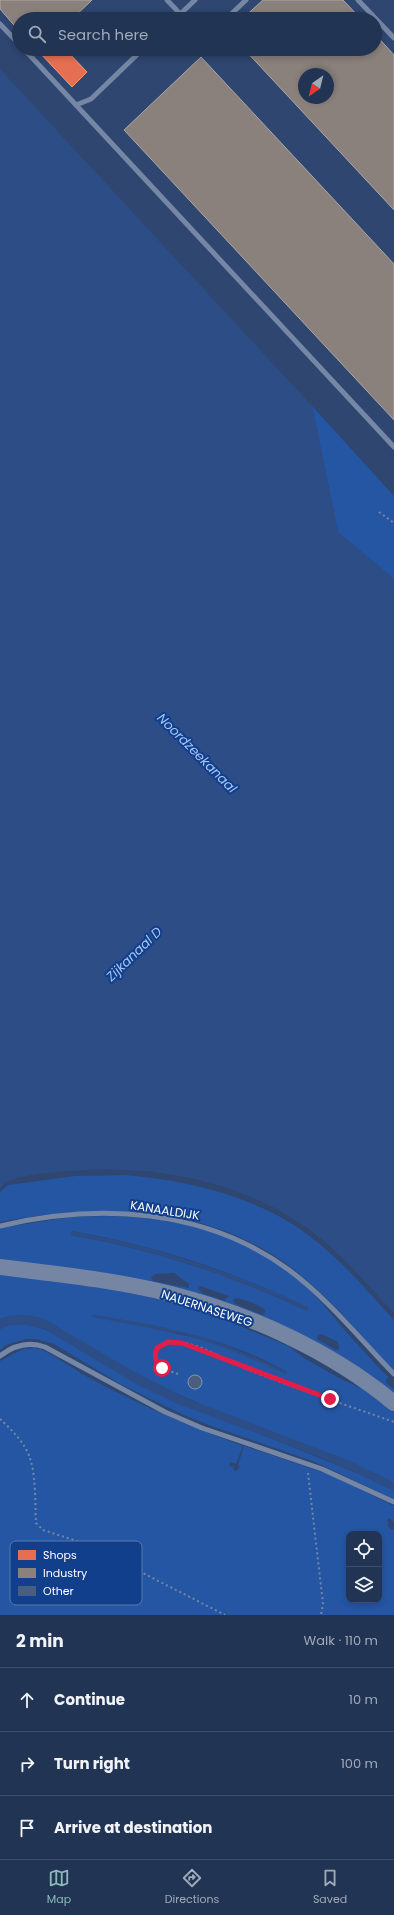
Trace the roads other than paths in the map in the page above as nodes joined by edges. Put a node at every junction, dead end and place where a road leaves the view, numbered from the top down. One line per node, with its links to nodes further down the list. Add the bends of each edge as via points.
1 (167, 0): 5 (lane)
2 (195, 0): 6 (lane)
3 (246, 0): 7 (lane)
4 (358, 0): 8 (lane)
5 (178, 12)
6 (182, 12)
7 (233, 12)
8 (369, 12)
9 (0, 24): 11 (lane)
10 (382, 25): 12 (lane)
11 (12, 37)
12 (394, 38)
13 (30, 56): 15 (lane)
14 (136, 56): 15 (lane, via 91,99)
15 (76, 105): 16 (lane)
16 (394, 447)
17 (0, 1226): 20 (lane, KANAALDIJK, via 68,1214 107,1212 173,1219 228,1235 262,1251 311,1288)
18 (0, 1267): 21 (main road, NAUERNASEWEG, via 122,1284 199,1302 254,1322 305,1346)
19 (0, 1356): 22 (lane, via 13,1347 38,1345 165,1412 202,1428 308,1463)
20 (394, 1374)
21 (394, 1403)
22 (394, 1502)

